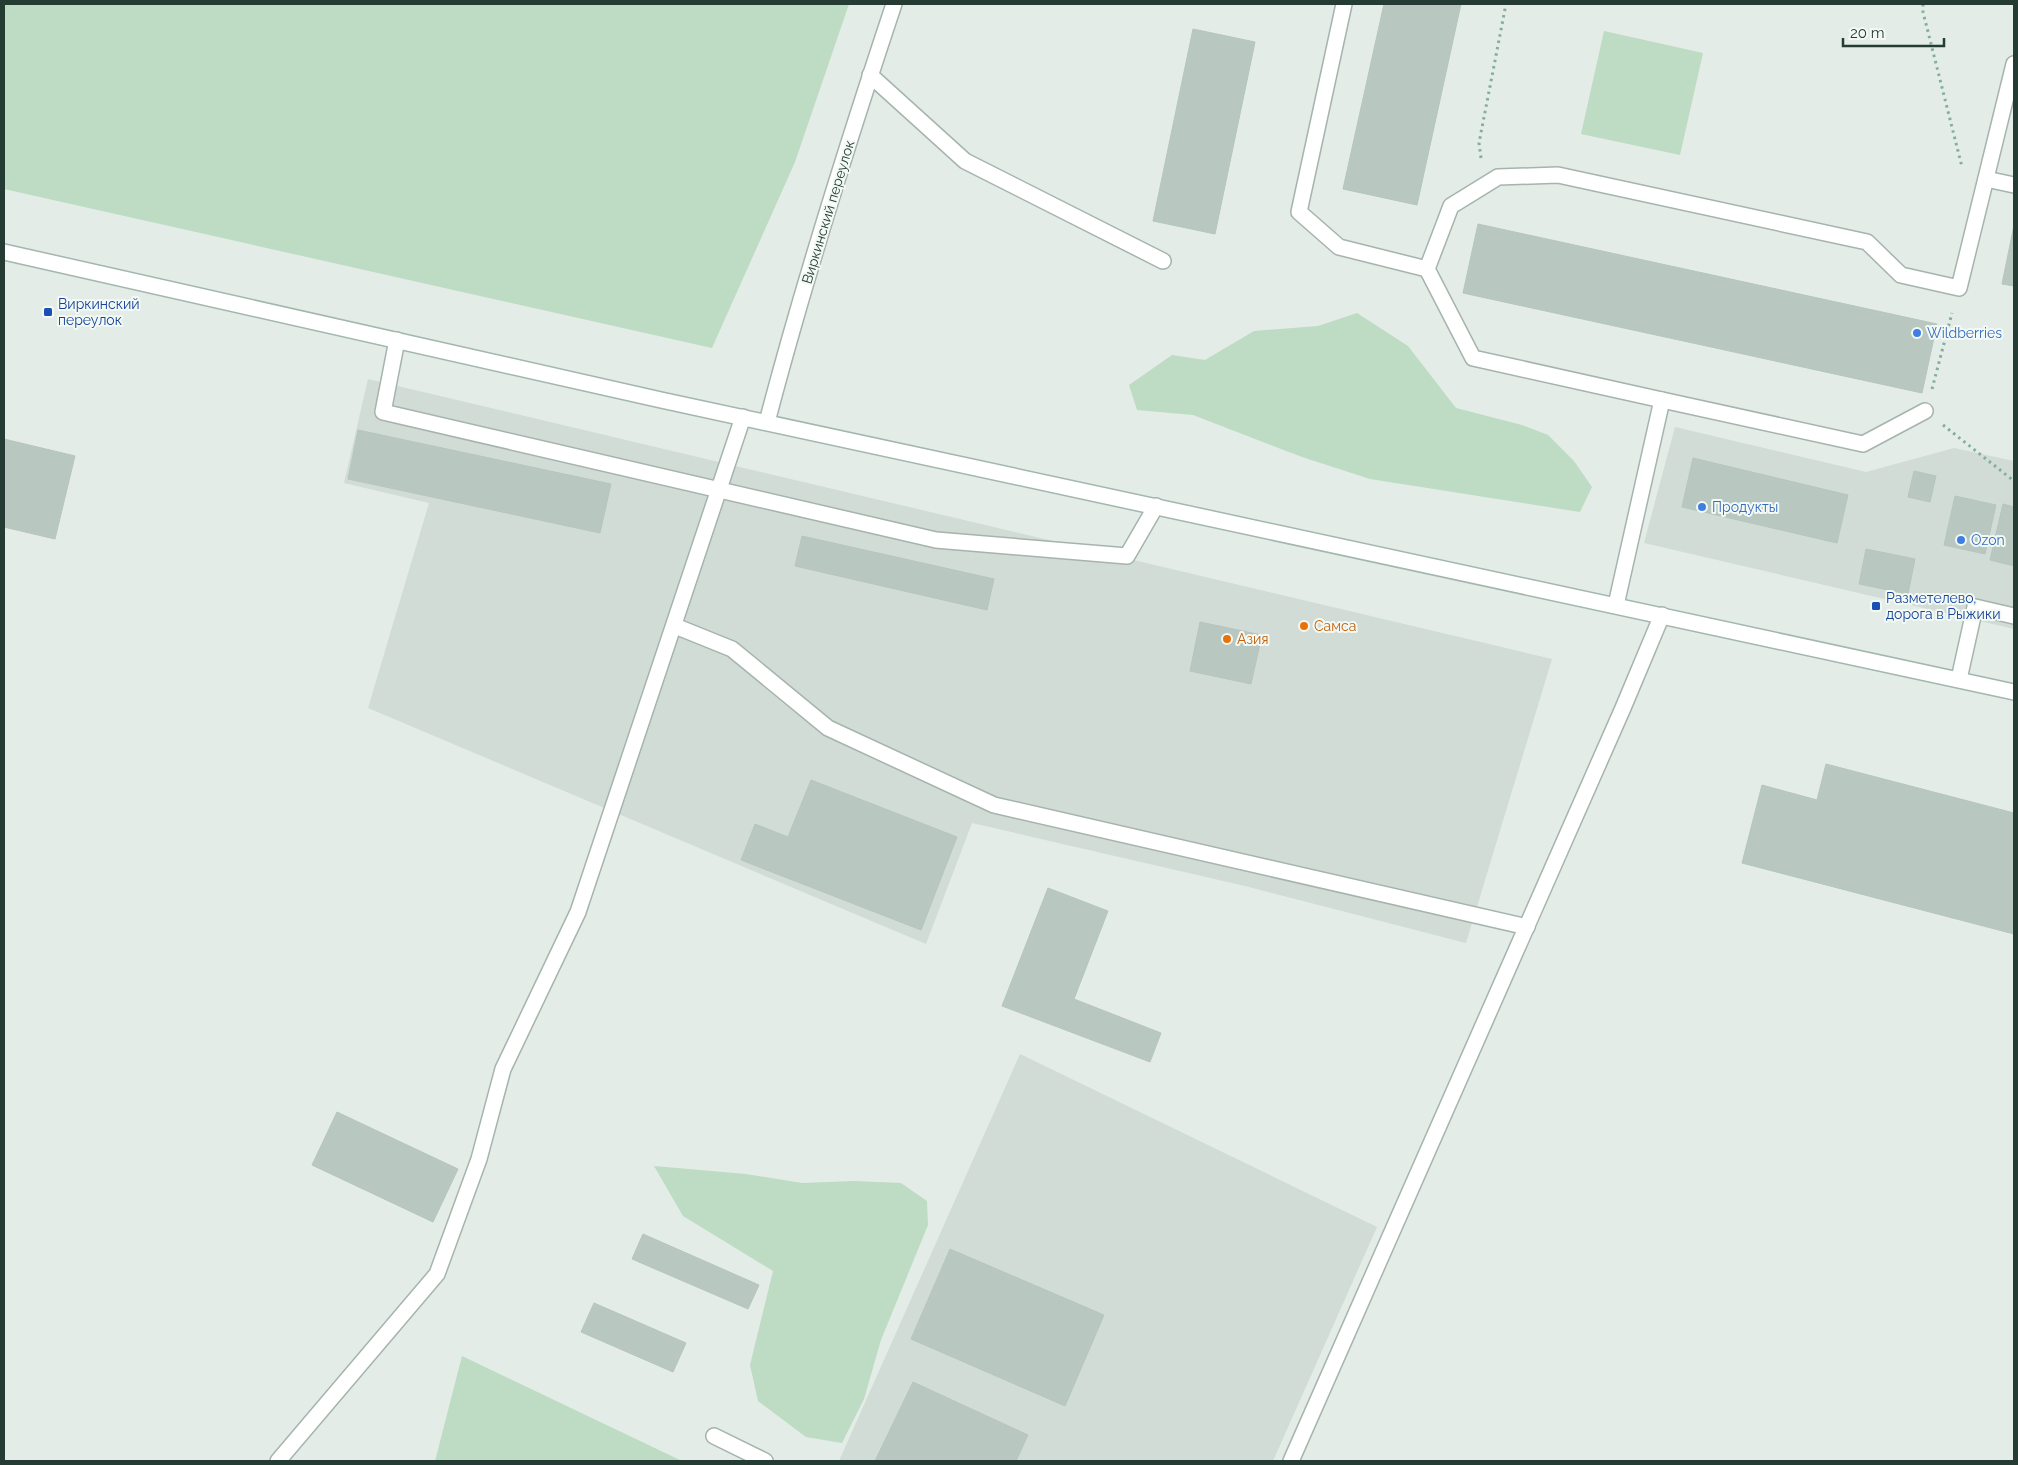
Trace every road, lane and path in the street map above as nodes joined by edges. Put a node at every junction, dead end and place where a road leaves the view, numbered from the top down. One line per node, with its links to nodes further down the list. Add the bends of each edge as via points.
1 (894, 4): 6 (main road, Виркинский переулок)
2 (1344, 4): 13 (main road, via 1299,212 1339,248)
3 (1506, 4): 9 (path, via 1480,143)
4 (1923, 4): 10 (path, via 1967,188)
5 (2014, 64): 7 (main road)
6 (870, 75): 12 (main road, via 965,160); 19 (main road, Виркинский переулок)
7 (1986, 179): 8 (main road); 10 (main road)
8 (2014, 185)
9 (1483, 186): 13 (main road, via 1451,206); 14 (main road, via 1498,177 1558,175 1867,242 1901,275)
10 (1982, 196): 14 (main road)
11 (4, 252): 15 (main road)
12 (1164, 260)
13 (1427, 269): 16 (main road, via 1472,358)
14 (1959, 288): 17 (path)
15 (397, 340): 18 (main road); 21 (main road, via 383,412)
16 (1662, 400): 17 (main road, via 1863,444); 23 (main road)
17 (1925, 411): 20 (path)
18 (743, 417): 19 (main road); 21 (main road)
19 (767, 422): 22 (main road)
20 (2014, 481)
21 (720, 492): 22 (main road, via 936,540 1126,556); 26 (main road)
22 (1156, 506): 23 (main road)
23 (1616, 605): 24 (main road)
24 (1662, 615): 27 (main road); 29 (main road)
25 (2014, 616): 27 (main road, via 1975,607)
26 (675, 626): 29 (main road, via 732,649 828,728 994,805); 31 (main road, via 578,912 503,1069 479,1159 437,1274)
27 (1959, 679): 28 (main road)
28 (2014, 692)
29 (1526, 927): 33 (main road)
30 (714, 1436): 32 (main road)
31 (278, 1461)
32 (765, 1461)
33 (1292, 1461)

